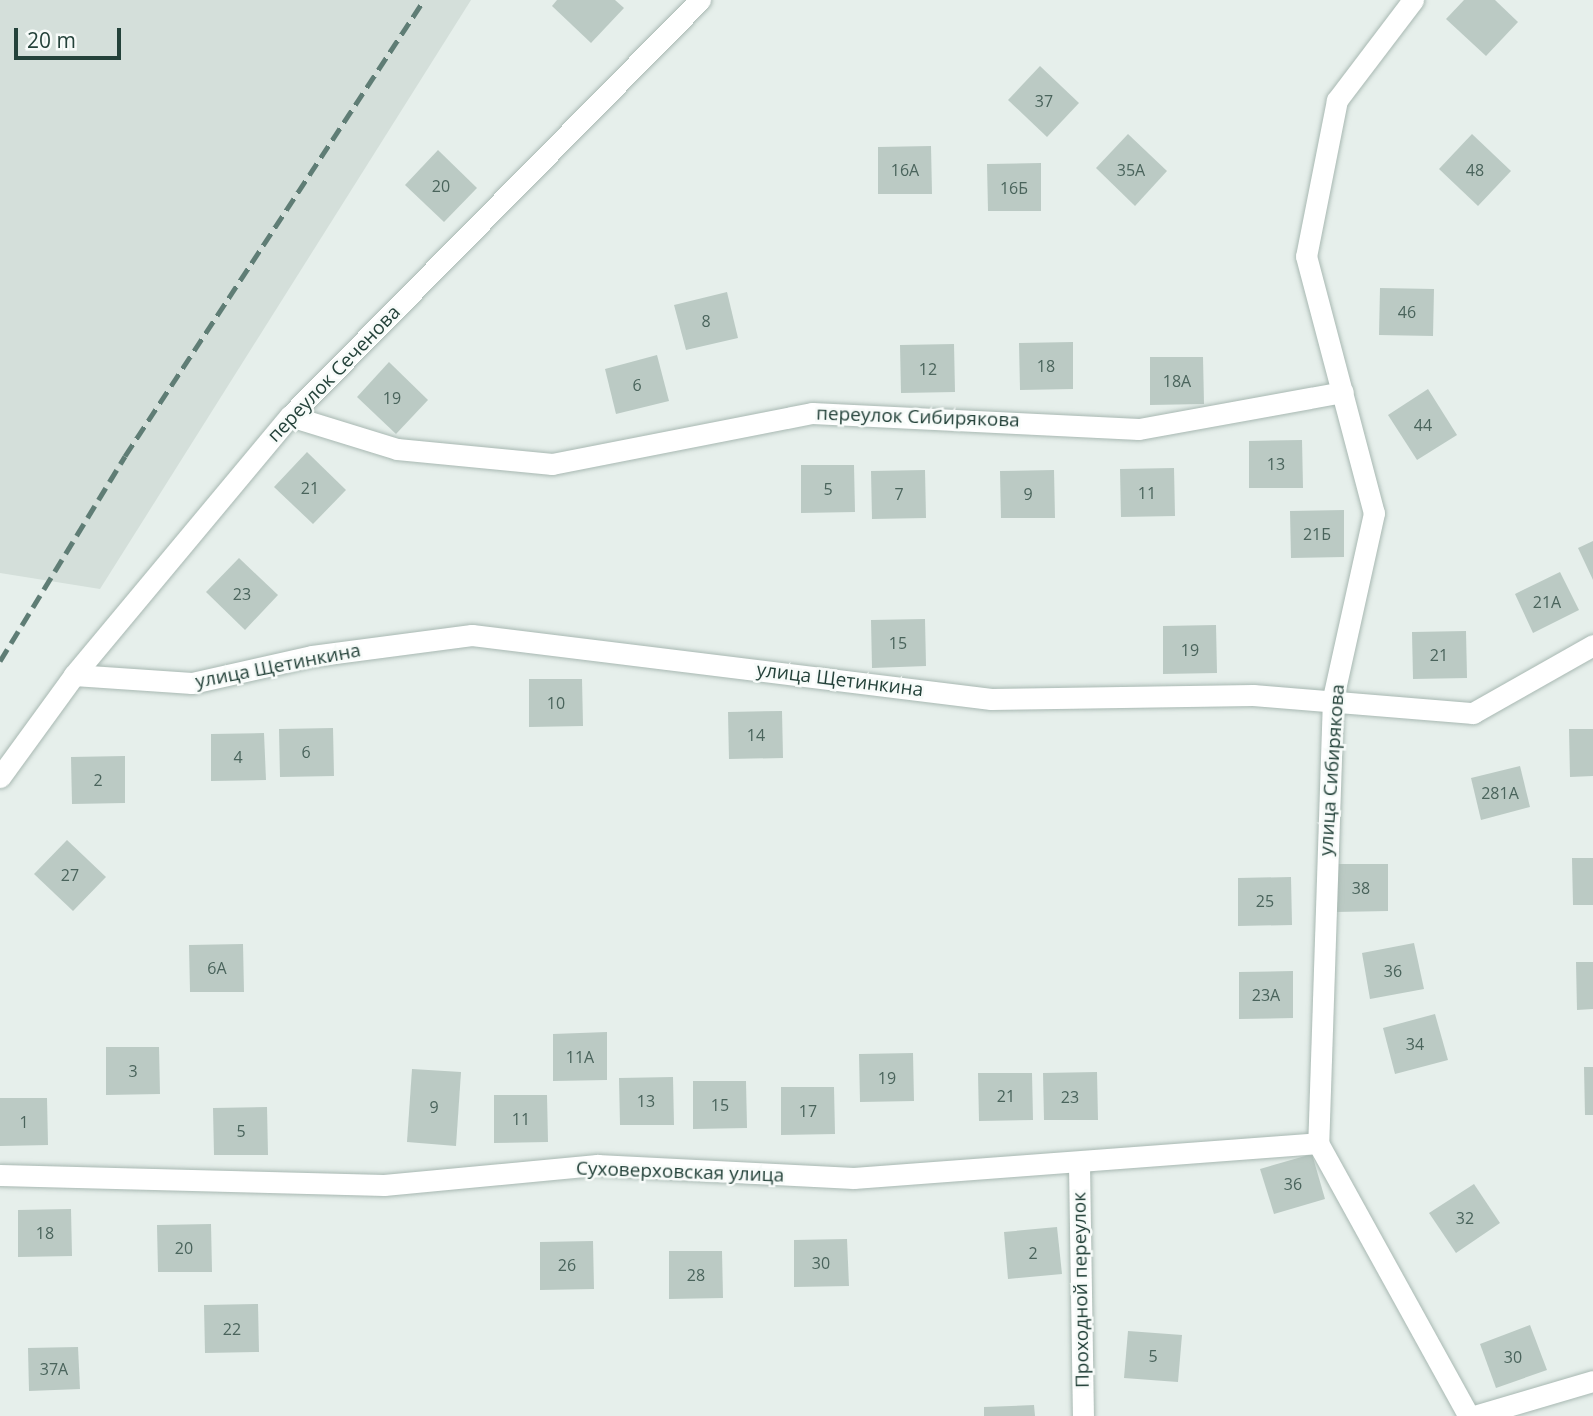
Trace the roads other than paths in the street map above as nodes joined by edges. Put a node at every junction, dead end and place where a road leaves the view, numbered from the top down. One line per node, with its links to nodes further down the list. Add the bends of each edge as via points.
1 (700, 0): 4 (street, переулок Сеченова)
2 (1413, 0): 3 (street, улица Сибирякова, via 1337,100 1306,256)
3 (1343, 392): 4 (street, переулок Сибирякова, via 1139,429 812,413 552,464 397,449); 7 (street, улица Сибирякова, via 1374,513)
4 (290, 416): 6 (street, переулок Сеченова)
5 (1593, 645): 7 (street, улица Щетинкина, via 1473,713)
6 (75, 675): 7 (street, улица Щетинкина, via 192,683 312,656 472,635 991,699); 8 (street, переулок Сеченова)
7 (1333, 698): 9 (street, улица Сибирякова)
8 (0, 777)
9 (1318, 1143): 10 (street, Суховерховская улица); 14 (street)
10 (1079, 1164): 11 (street, Суховерховская улица, via 854,1178 597,1166 384,1185); 13 (street, Проходной переулок)
11 (0, 1175)
12 (1593, 1381): 14 (street)
13 (1083, 1416)
14 (1471, 1416)

